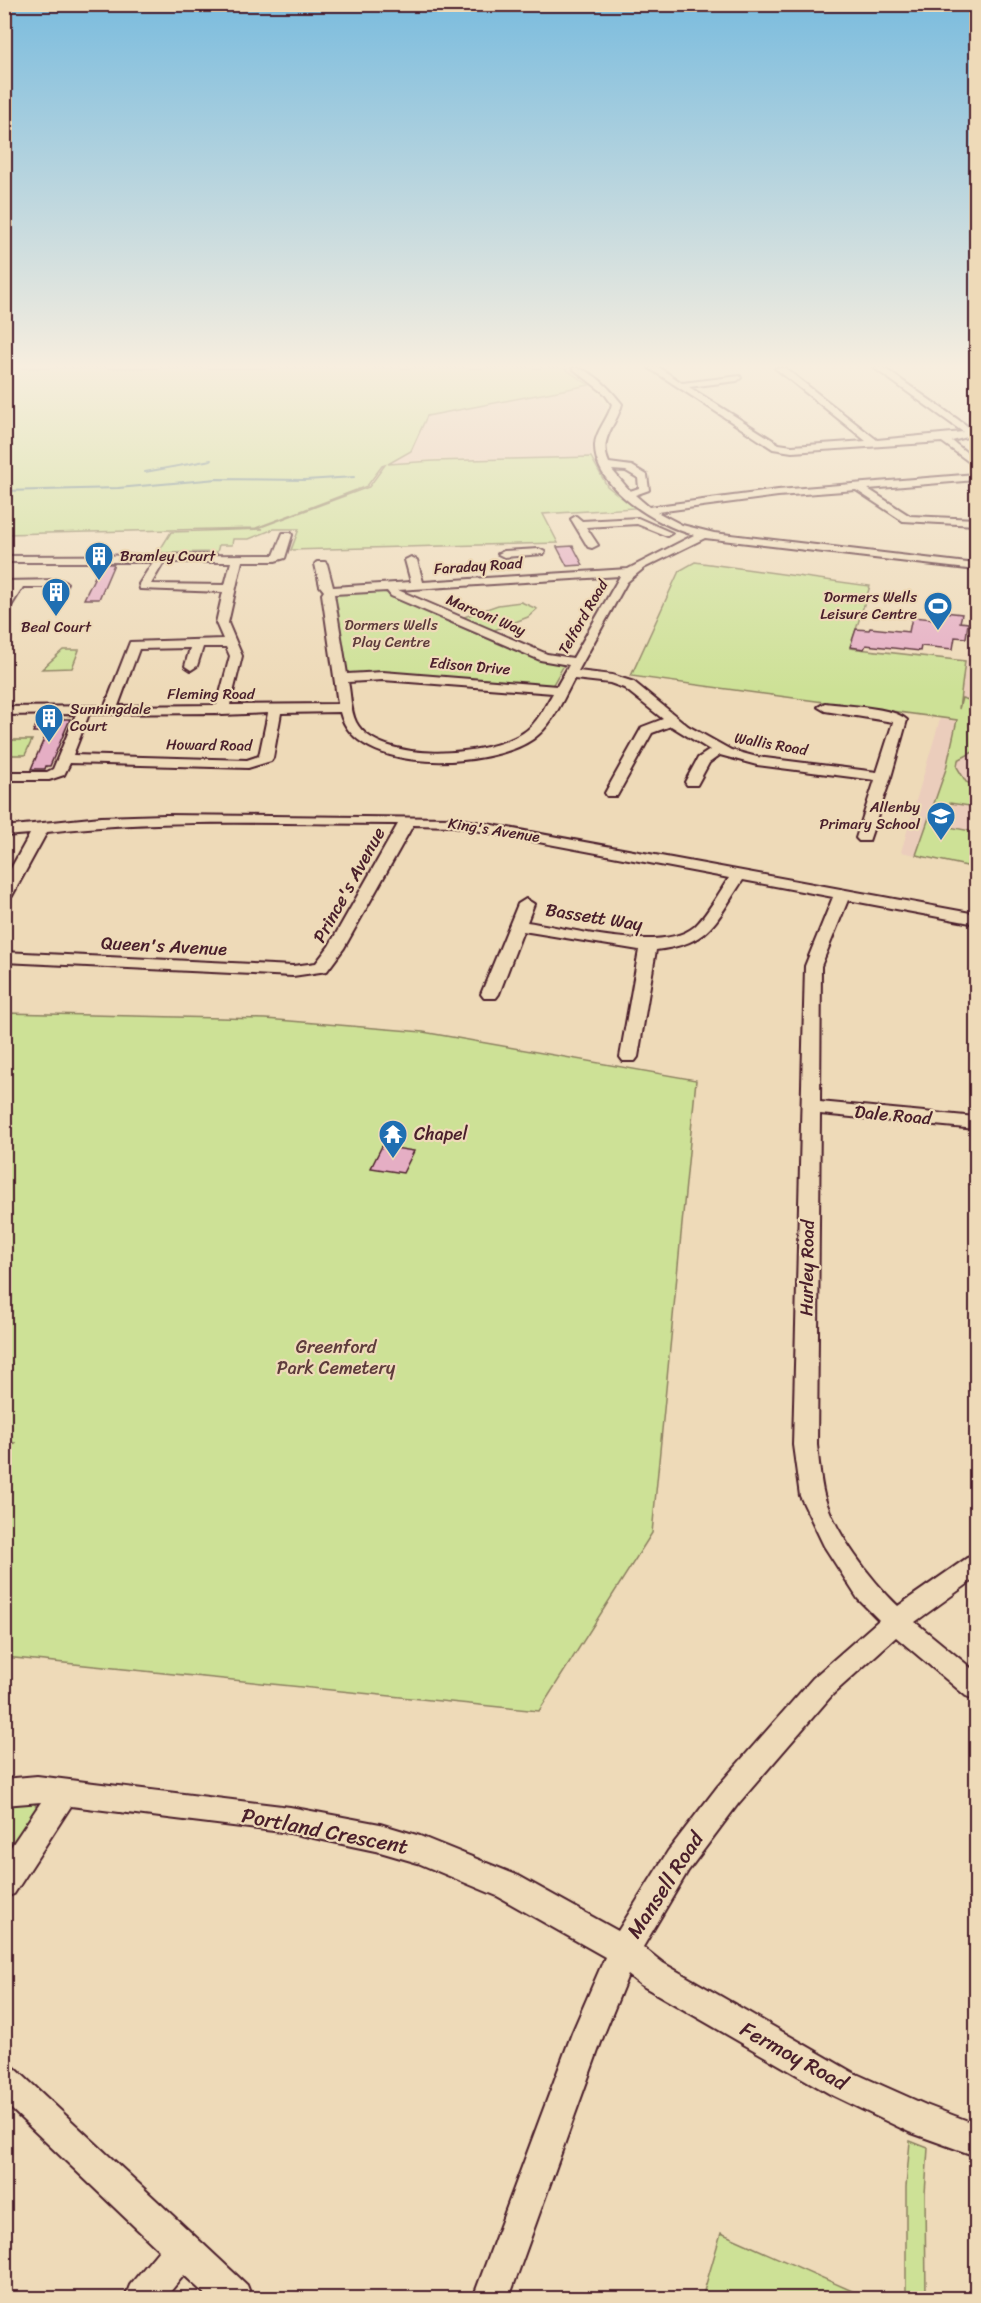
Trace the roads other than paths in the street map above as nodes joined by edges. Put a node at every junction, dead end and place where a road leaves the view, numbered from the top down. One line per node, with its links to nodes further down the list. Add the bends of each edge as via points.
1 (613, 475): 5 (street)
2 (640, 475): 5 (street, via 644,490)
3 (976, 477): 4 (street)
4 (857, 486): 6 (street); 9 (street, via 907,519)
5 (628, 494): 6 (street)
6 (647, 510): 7 (street)
7 (660, 518): 8 (street); 11 (street)
8 (638, 520): 11 (street, via 660,530); 12 (street, via 577,522)
9 (976, 522)
10 (287, 535): 15 (street, via 281,556)
11 (700, 537): 20 (street); 21 (street, Telford Road)
12 (591, 545)
13 (504, 554): 18 (street)
14 (160, 558): 15 (street); 16 (street); 26 (street, via 144,587)
15 (237, 558): 26 (street)
16 (4, 559)
17 (411, 560): 24 (street)
18 (543, 560): 21 (street, Faraday Road); 24 (street, Faraday Road)
19 (321, 564): 27 (street, Telford Road)
20 (976, 567)
21 (629, 572): 33 (street, Telford Road)
22 (4, 584): 23 (street)
23 (18, 584): 28 (street, via 61,583); 29 (street)
24 (418, 585): 25 (street, Faraday Road)
25 (390, 587): 27 (street, Faraday Road); 33 (street, Marconi Way, via 395,594)
26 (230, 589): 30 (street, via 222,623)
27 (330, 591): 34 (street, Telford Road)
28 (57, 592)
29 (4, 608)
30 (230, 643): 31 (street); 42 (street, via 236,656)
31 (197, 645): 32 (street); 39 (street, via 134,645)
32 (191, 666)
33 (571, 668): 35 (street, Telford Road); 43 (street, Wallis Road, via 624,683 642,693)
34 (341, 678): 35 (street, Edison Drive, via 383,676); 36 (street, Telford Road)
35 (560, 690): 36 (street, Telford Road, via 542,723 525,738 492,751 460,756 416,755 379,746 353,728)
36 (345, 701): 40 (street, Fleming Road)
37 (825, 707): 47 (street, via 900,720)
38 (84, 710): 39 (street, Fleming Road); 41 (street, Fleming Road); 45 (street)
39 (110, 710): 42 (street, Fleming Road)
40 (275, 710): 42 (street, Fleming Road); 45 (street, Howard Road, via 268,753 259,763)
41 (4, 711)
42 (222, 711)
43 (671, 721): 44 (street, Wallis Road); 49 (street, via 647,730)
44 (718, 750): 47 (street, Wallis Road, via 757,761); 48 (street, via 703,760)
45 (66, 759): 46 (street, via 59,772 49,776)
46 (4, 776)
47 (884, 777): 53 (street)
48 (692, 782)
49 (612, 793)
50 (408, 820): 51 (street, King's Avenue, via 165,819); 54 (street, King's Avenue, via 493,828); 62 (street, Prince's Avenue, via 336,948)
51 (41, 828): 52 (street, King's Avenue); 56 (street)
52 (4, 832)
53 (864, 838)
54 (739, 875): 55 (street, King's Avenue); 60 (street, Bassett Way, via 701,930 679,942)
55 (842, 894): 58 (street, King's Avenue); 65 (street, Hurley Road, via 813,966)
56 (4, 896)
57 (526, 904): 59 (street)
58 (976, 919)
59 (518, 925): 60 (street, Bassett Way); 63 (street)
60 (648, 946): 64 (street)
61 (4, 957): 62 (street, Queen's Avenue, via 293,971)
62 (321, 967)
63 (490, 994)
64 (628, 1057)
65 (809, 1107): 66 (street, Dale Road); 68 (street, Hurley Road, via 805,1445 812,1496 836,1546 867,1593)
66 (976, 1123)
67 (976, 1565): 68 (street, Mansell Road)
68 (896, 1621): 69 (street, Hurley Road); 73 (street, Mansell Road, via 824,1686 728,1795 678,1861)
69 (976, 1688)
70 (4, 1792): 71 (street, Portland Crescent, via 37,1789)
71 (63, 1793): 72 (street); 73 (street, Portland Crescent, via 290,1820 380,1838 508,1886)
72 (4, 1884)
73 (623, 1951): 75 (street, Fermoy Road, via 652,1974 841,2083); 79 (street, Mansell Road, via 588,2033)
74 (4, 2079): 76 (street)
75 (976, 2140)
76 (183, 2248): 77 (street); 78 (street)
77 (143, 2298)
78 (234, 2298)
79 (491, 2298)

